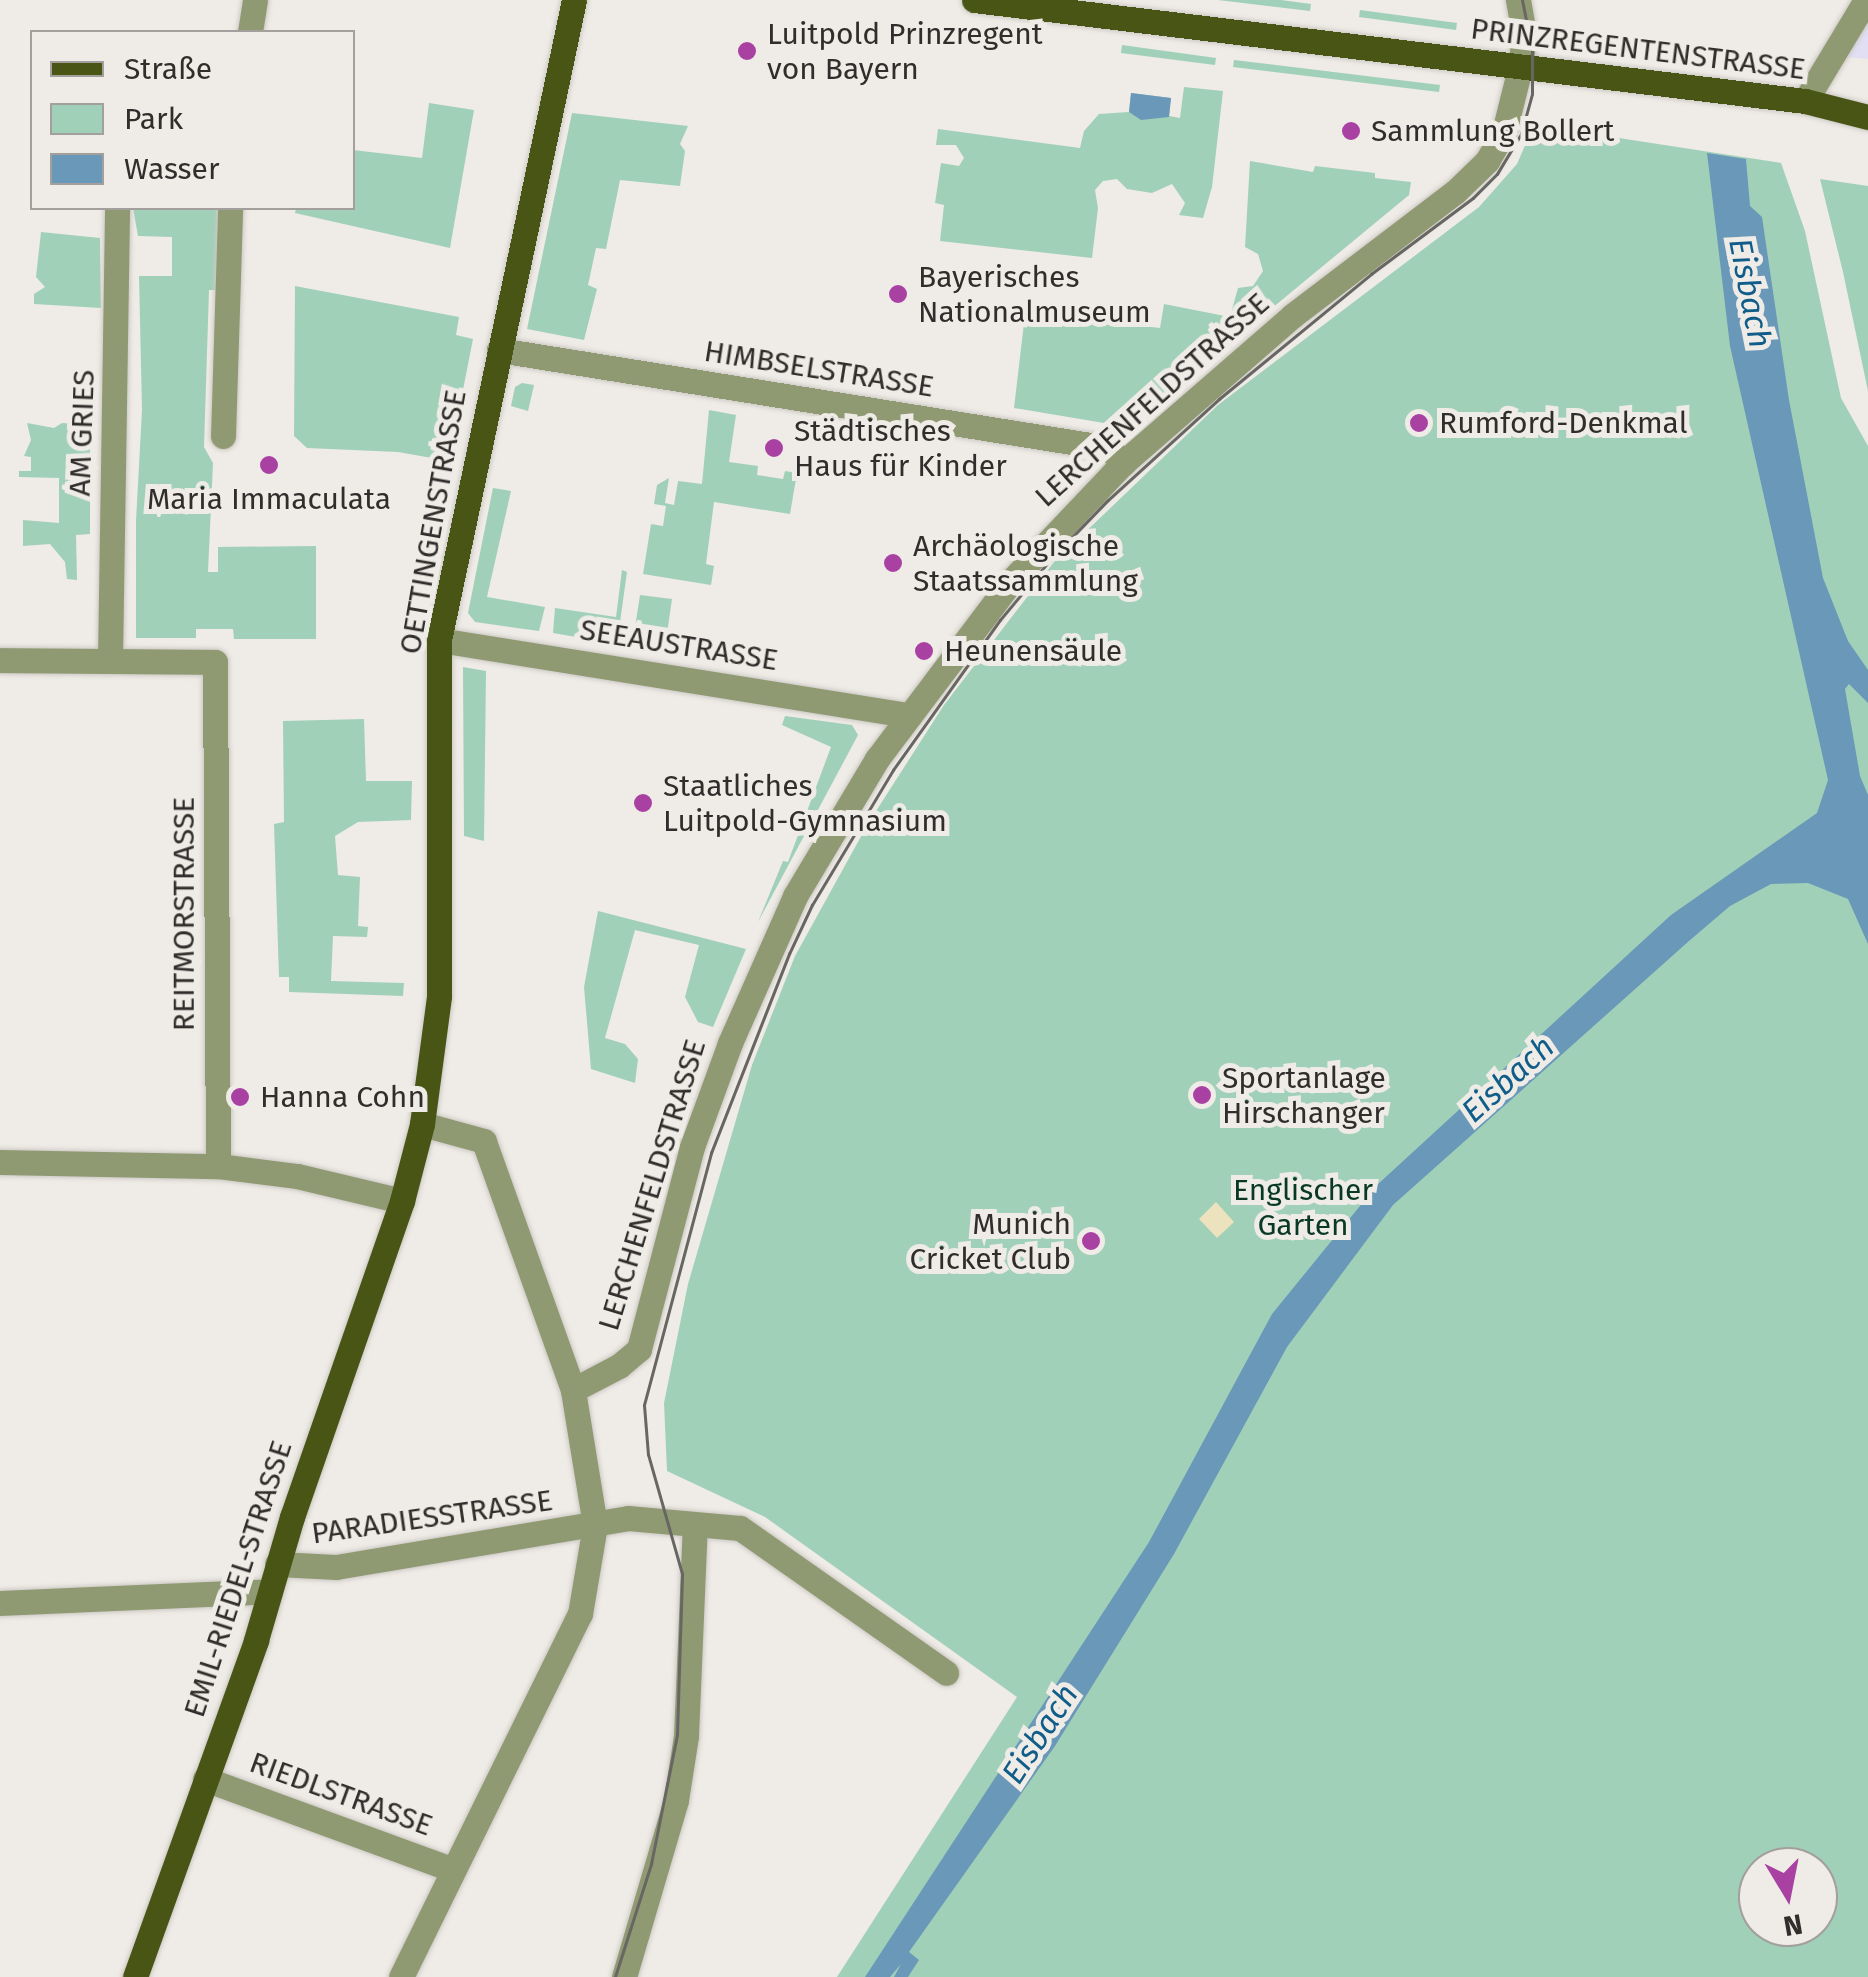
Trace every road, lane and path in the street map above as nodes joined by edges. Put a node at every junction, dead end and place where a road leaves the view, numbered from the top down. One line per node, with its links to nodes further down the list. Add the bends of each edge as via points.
1 (255, 0): 7 (street)
2 (574, 0): 13 (main road, OETTINGENSTRASSE)
3 (974, 0): 6 (main road, PRINZREGENTENSTRASSE)
4 (1518, 0): 8 (street, LERCHENFELDSTRASSE)
5 (1866, 0): 9 (street)
6 (1007, 2): 8 (main road, PRINZREGENTENSTRASSE)
7 (250, 30)
8 (1520, 68): 9 (main road, PRINZREGENTENSTRASSE); 15 (street, LERCHENFELDSTRASSE, via 1499,142 1468,180 1292,316)
9 (1811, 102): 10 (main road, PRINZREGENTENSTRASSE)
10 (1866, 113)
11 (117, 210): 18 (street, AM GRIES)
12 (230, 210): 14 (street)
13 (498, 350): 15 (street, HIMBSELSTRASSE, via 1109,448); 16 (main road, OETTINGENSTRASSE)
14 (222, 436)
15 (1122, 463): 19 (street, LERCHENFELDSTRASSE, via 1012,580)
16 (439, 640): 19 (street, SEEAUSTRASSE); 20 (main road, OETTINGENSTRASSE, via 439,996)
17 (0, 660): 18 (street)
18 (110, 660): 22 (street, REITMORSTRASSE, via 216,662)
19 (908, 715): 24 (street, LERCHENFELDSTRASSE, via 812,865 749,996 692,1146 640,1348)
20 (422, 1124): 23 (main road, OETTINGENSTRASSE); 24 (street, via 484,1141)
21 (0, 1162): 22 (street)
22 (218, 1166): 23 (street, via 297,1176)
23 (402, 1202): 27 (main road, EMIL-RIEDEL-STRASSE)
24 (573, 1390): 25 (street)
25 (596, 1525): 26 (street, via 628,1518); 27 (street, PARADIESSTRASSE, via 321,1569); 32 (street, via 580,1614)
26 (695, 1525): 30 (street, via 740,1528); 35 (street, via 684,1752 659,1866)
27 (277, 1564): 28 (main road, EMIL-RIEDEL-STRASSE)
28 (270, 1591): 29 (street); 31 (main road, EMIL-RIEDEL-STRASSE)
29 (0, 1603)
30 (946, 1673)
31 (205, 1779): 32 (street, RIEDLSTRASSE); 33 (main road, EMIL-RIEDEL-STRASSE)
32 (454, 1870): 34 (street)
33 (134, 1977)
34 (401, 1977)
35 (624, 1977)

